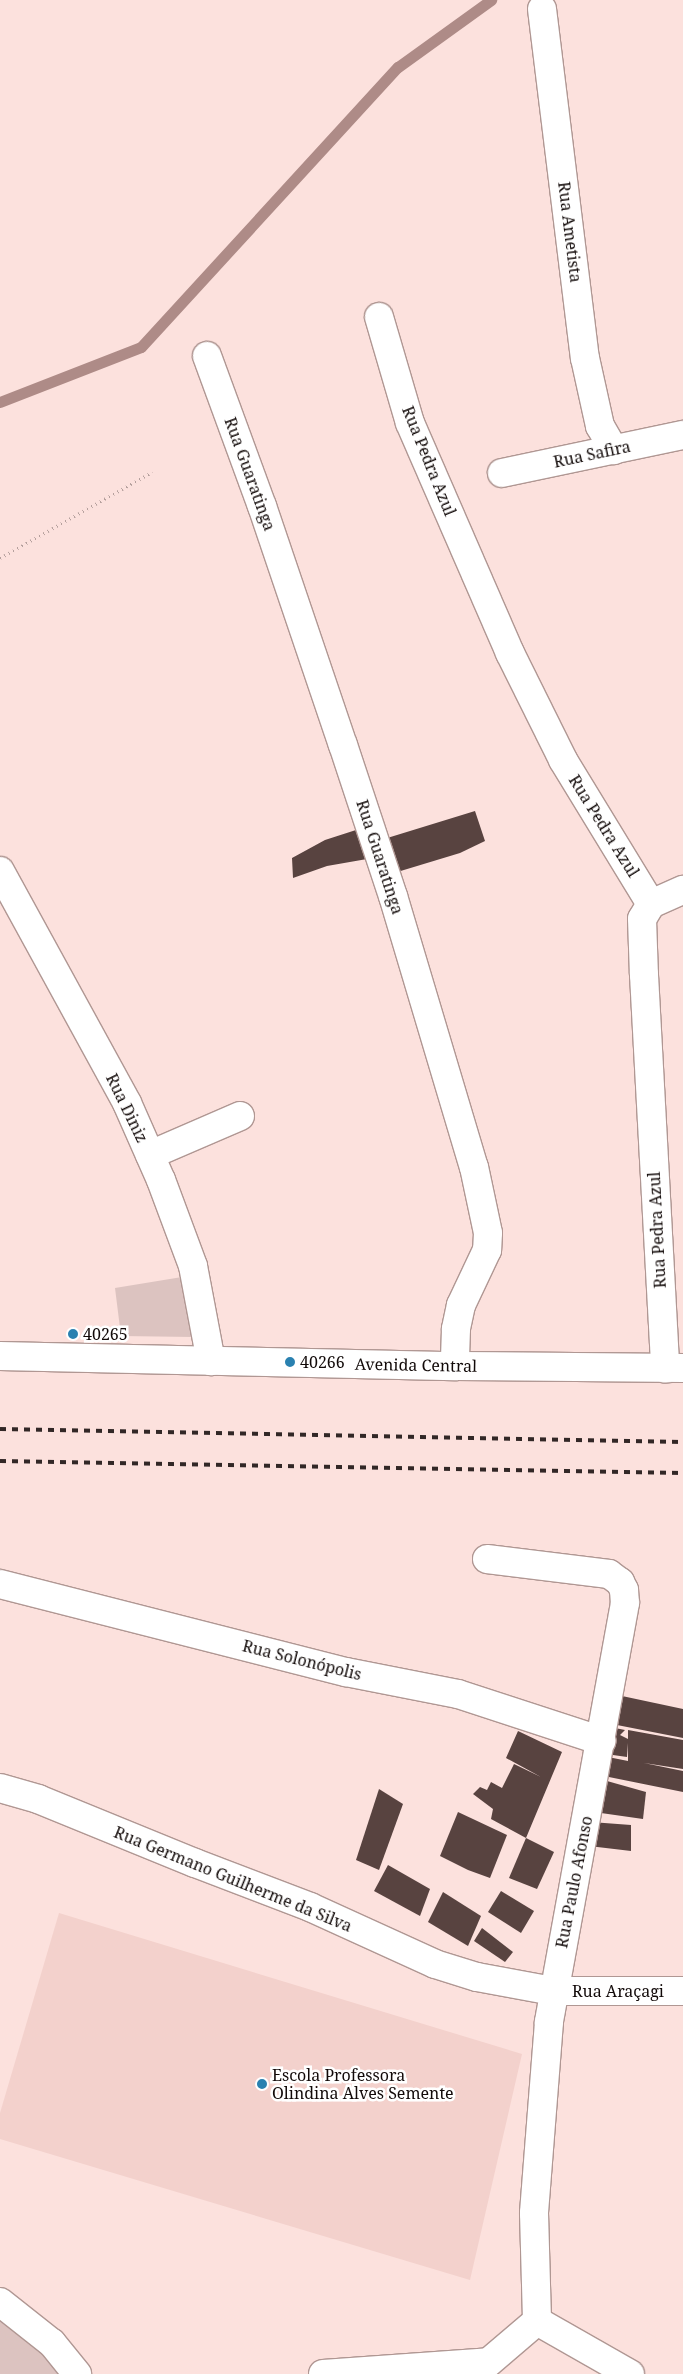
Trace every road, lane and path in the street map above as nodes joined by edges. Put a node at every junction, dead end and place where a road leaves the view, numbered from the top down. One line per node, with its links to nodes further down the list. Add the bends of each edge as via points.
1 (542, 9): 5 (street, Rua Ametista, via 585,358 600,426)
2 (379, 317): 11 (street, Rua Pedra Azul, via 410,423 510,653 562,760)
3 (207, 356): 16 (street, Rua Guaratinga, via 343,744 393,896 474,1167 488,1233 487,1250 461,1305 456,1329)
4 (683, 435): 5 (street, Rua Safira)
5 (614, 450): 7 (street, Rua Safira)
6 (152, 472): 8 (path)
7 (502, 473)
8 (0, 558)
9 (0, 871): 13 (street, Rua Diniz, via 122,1095)
10 (683, 890): 11 (street)
11 (651, 904): 17 (street, Rua Pedra Azul, via 642,919 644,985)
12 (240, 1116): 13 (street)
13 (150, 1156): 15 (street, Rua Diniz, via 194,1266)
14 (0, 1356): 15 (street, Avenida Central)
15 (211, 1361): 16 (street, Avenida Central)
16 (455, 1366): 17 (street, Avenida Central)
17 (674, 1368)
18 (487, 1559): 20 (street, Rua Paulo Afonso, via 609,1574 620,1582 625,1603)
19 (0, 1584): 20 (street, Rua Solonópolis, via 346,1672 458,1694)
20 (602, 1741): 23 (street, Rua Paulo Afonso)
21 (0, 1788): 23 (street, Rua Germano Guilherme da Silva, via 38,1799 310,1907 435,1964 477,1977)
22 (683, 1991): 23 (street, Rua Araçagi)
23 (553, 1992): 25 (street, Rua Paulo Afonso, via 534,2213)
24 (0, 2302): 27 (street, via 52,2343)
25 (537, 2321): 26 (street); 29 (street)
26 (488, 2368): 28 (street)
27 (77, 2374)
28 (324, 2374)
29 (630, 2374)

